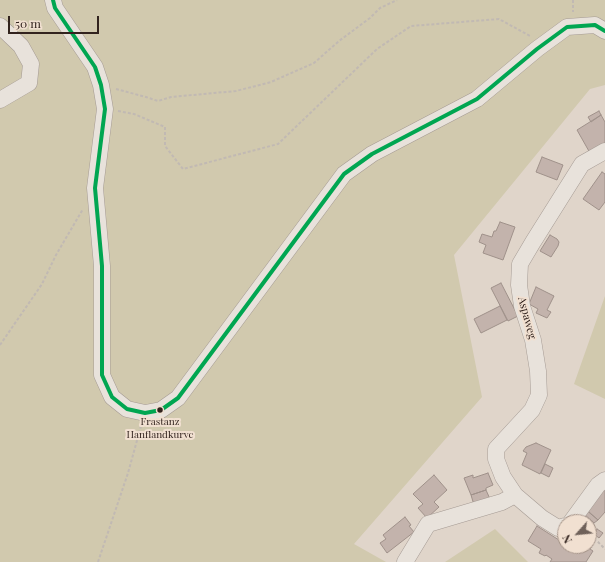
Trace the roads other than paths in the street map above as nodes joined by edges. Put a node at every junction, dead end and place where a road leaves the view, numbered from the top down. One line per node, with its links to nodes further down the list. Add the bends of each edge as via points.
1 (53, 0): 3 (street, via 55,8 95,67 105,109 95,188 102,266 102,375 112,397 127,409 145,413 161,410 178,398 344,174 372,154 477,99 567,26 595,25)
2 (0, 26): 4 (street, via 21,46 32,64 29,83)
3 (605, 31)
4 (0, 100)
5 (605, 151): 7 (street, Aspaweg, via 582,164 520,264 522,306 533,340 539,396 532,410 496,449 496,459)
6 (605, 480): 8 (street, via 598,485)
7 (515, 495): 9 (street, Aspaweg); 10 (street, via 502,502 428,524)
8 (577, 514)
9 (557, 527)
10 (405, 562)

